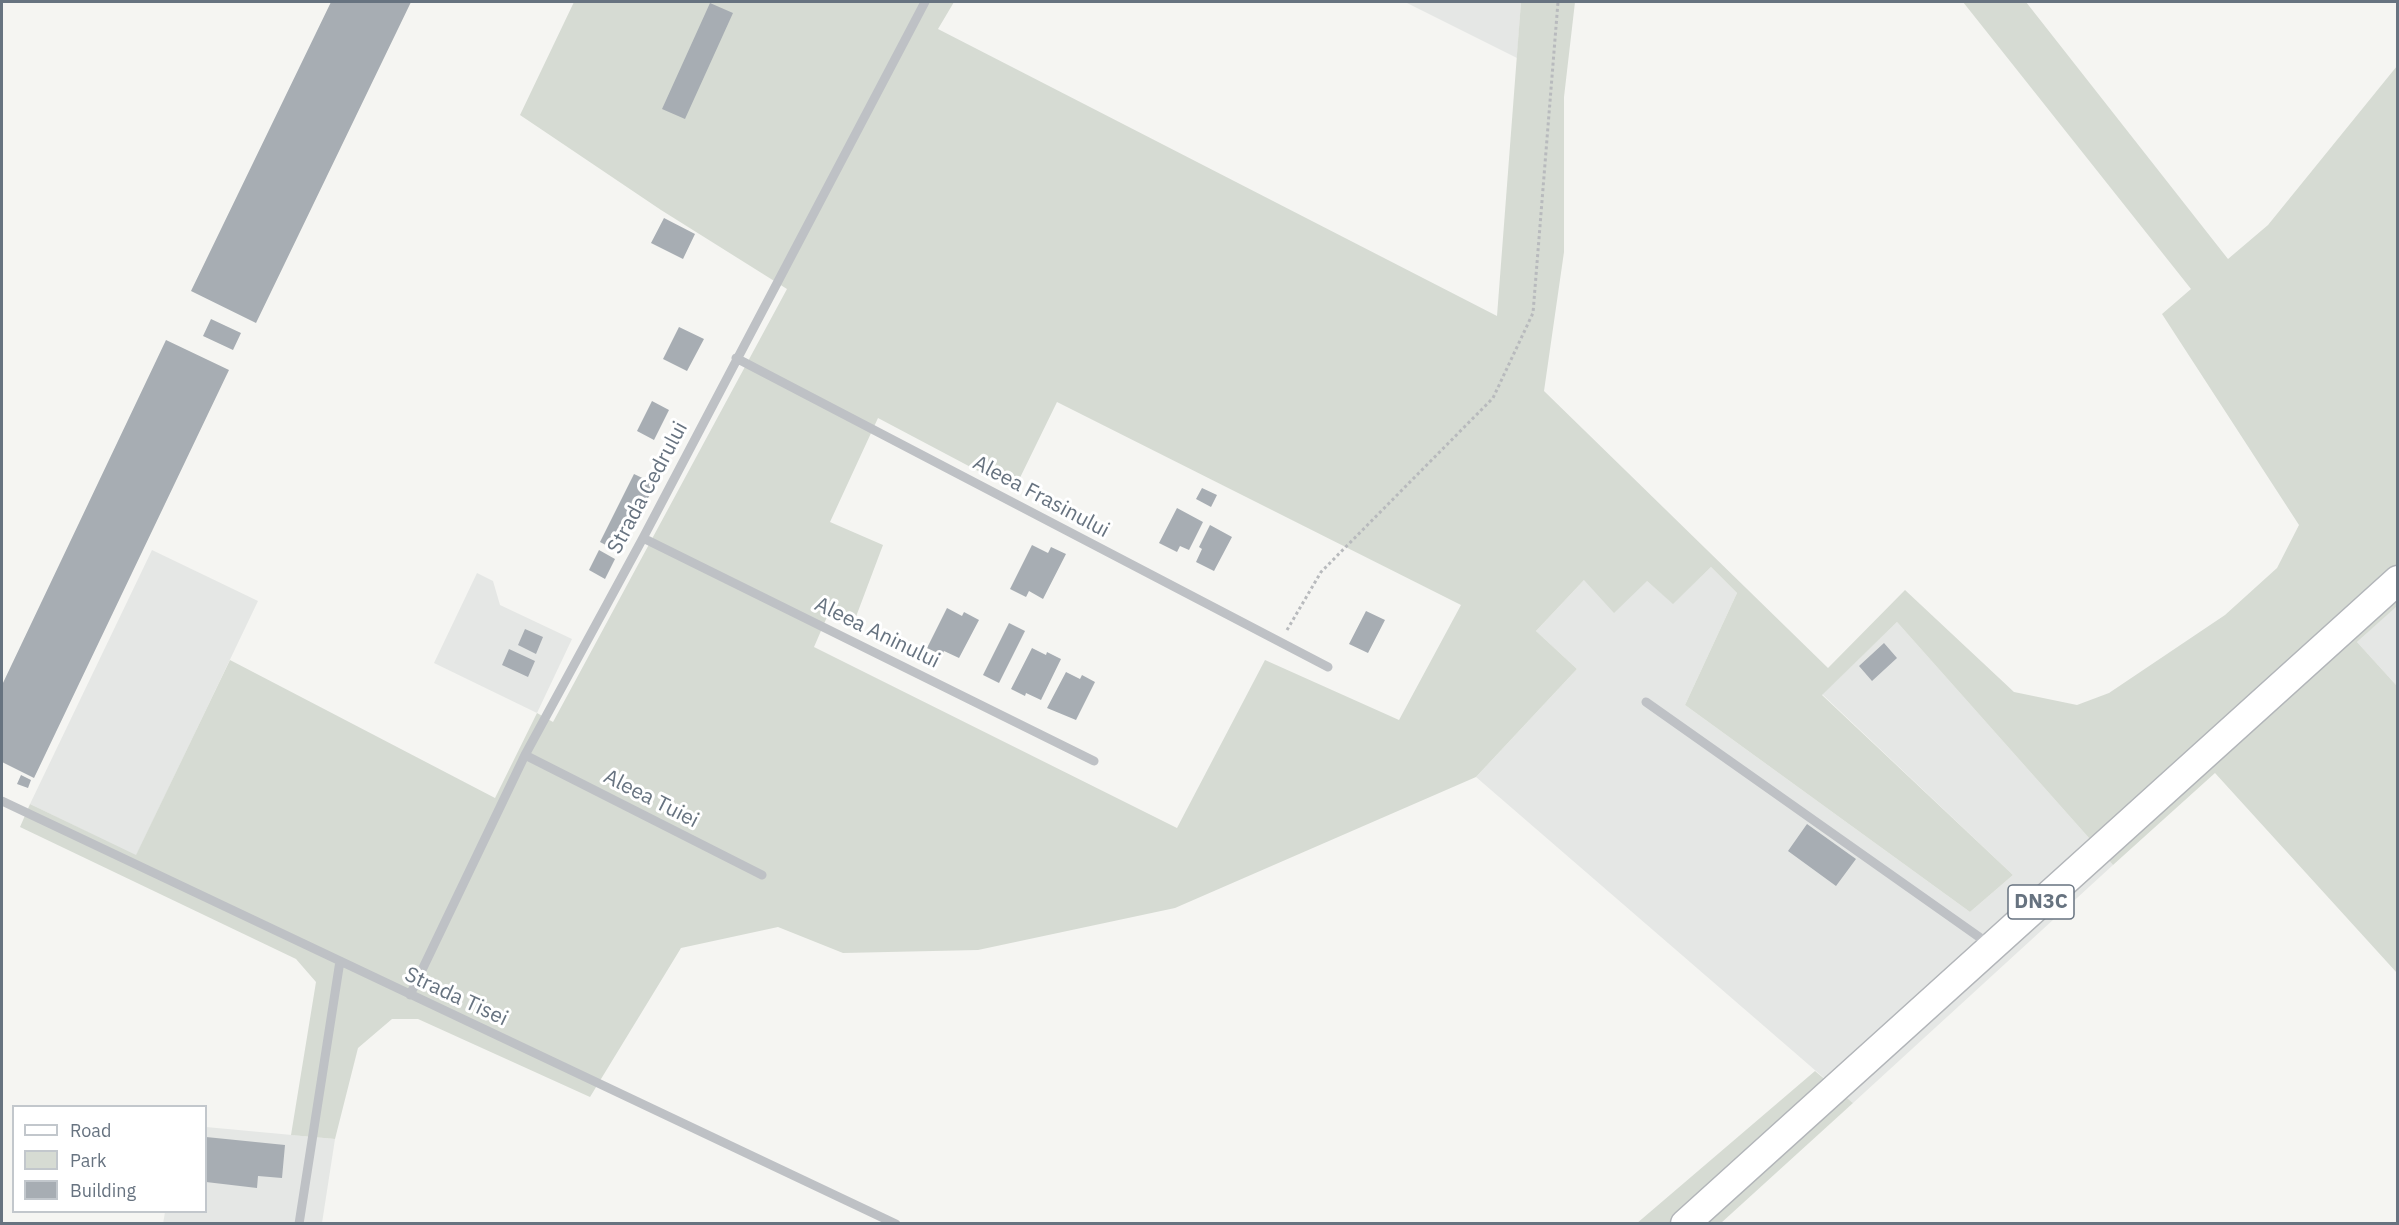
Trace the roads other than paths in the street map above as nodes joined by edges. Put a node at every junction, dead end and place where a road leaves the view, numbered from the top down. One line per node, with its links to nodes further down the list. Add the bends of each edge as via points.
1 (925, 2): 2 (lane, Strada Cedrului)
2 (736, 358): 3 (lane, Strada Cedrului); 5 (lane, Aleea Frasinului)
3 (643, 538): 7 (lane, Strada Cedrului); 8 (lane, Aleea Aninului)
4 (2397, 580): 11 (main road, DN3C)
5 (1328, 667)
6 (1646, 702): 11 (lane)
7 (525, 755): 10 (lane, Aleea Tuiei); 13 (lane, Strada Cedrului)
8 (1094, 761)
9 (2, 801): 12 (lane, Strada Tisei)
10 (762, 875)
11 (1992, 946): 16 (main road, DN3C)
12 (340, 961): 13 (lane, Strada Tisei); 14 (lane)
13 (410, 995): 15 (lane, Strada Tisei)
14 (299, 1224)
15 (896, 1224)
16 (1684, 1224)

